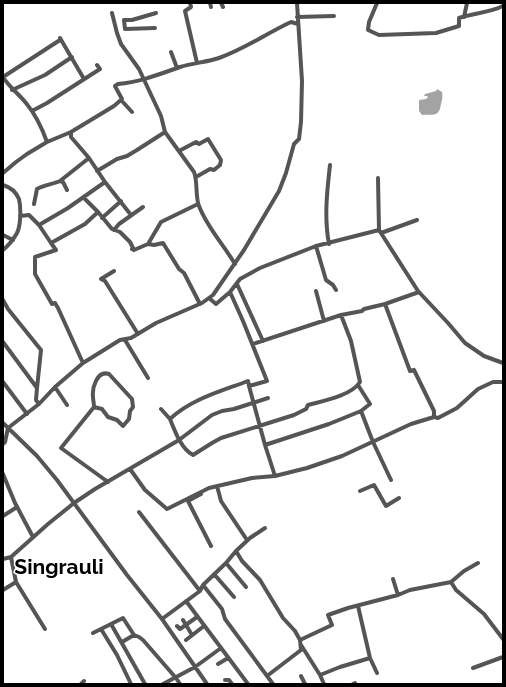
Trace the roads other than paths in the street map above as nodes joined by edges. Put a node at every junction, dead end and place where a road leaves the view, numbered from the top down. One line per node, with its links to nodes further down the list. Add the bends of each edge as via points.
1 (190, 3): 15 (street, via 191,6 186,11)
2 (297, 3): 10 (street)
3 (377, 3): 9 (street, via 368,30 379,35 436,33 459,26 459,18)
4 (467, 3): 9 (street)
5 (503, 6): 9 (street)
6 (112, 13): 19 (street, via 121,44 139,69)
7 (156, 13): 12 (street, via 124,20 125,29)
8 (334, 16): 10 (street)
9 (464, 16)
10 (297, 17): 11 (street)
11 (298, 24): 15 (street, via 291,22 220,58); 58 (street, via 302,81 299,139 294,144 286,173 273,203)
12 (155, 28)
13 (171, 52): 17 (street)
14 (72, 57): 18 (street); 20 (street, via 45,75); 20 (street, via 60,39 3,77)
15 (197, 63): 17 (street)
16 (97, 64): 18 (street, via 100,69)
17 (177, 68): 19 (street)
18 (84, 79): 22 (street)
19 (142, 79): 21 (street, via 115,86); 25 (street, via 161,116)
20 (12, 90): 22 (street)
21 (121, 100): 23 (street); 24 (street)
22 (32, 111): 26 (street)
23 (132, 112)
24 (71, 132): 26 (street); 28 (street, via 71,137)
25 (164, 132): 27 (street); 30 (street, via 127,156 117,158)
26 (47, 142): 31 (street)
27 (179, 151): 32 (street); 32 (street, via 208,139 212,145 221,160 220,165)
28 (89, 158): 30 (street); 34 (street)
29 (330, 165): 55 (street, via 326,216)
30 (98, 170): 35 (street)
31 (3, 173)
32 (196, 177): 41 (street)
33 (378, 178): 50 (street)
34 (60, 181): 37 (street); 40 (street, via 37,189)
35 (106, 182): 38 (street); 39 (street)
36 (3, 185): 45 (street, via 19,199)
37 (68, 190)
38 (84, 198): 43 (street); 48 (street)
39 (121, 201): 44 (street); 46 (street)
40 (34, 204)
41 (198, 204): 54 (street, via 161,222); 58 (street, via 214,235)
42 (143, 207): 44 (street)
43 (98, 212): 46 (street); 53 (street, via 85,224)
44 (131, 215): 49 (street)
45 (20, 216): 48 (street, via 30,215); 52 (street, via 18,232)
46 (102, 218): 49 (street)
47 (417, 220): 50 (street)
48 (40, 225): 53 (street)
49 (114, 230): 54 (street, via 130,242 133,250)
50 (380, 232): 55 (street); 64 (street)
51 (3, 235): 52 (street)
52 (13, 240): 57 (street)
53 (51, 243): 76 (street, via 56,250 35,257 35,274 52,304 55,303 58,308)
54 (148, 244): 67 (street, via 163,243 178,269 184,273)
55 (329, 244): 56 (street)
56 (316, 246): 60 (street, via 260,268 240,279); 61 (street, via 326,280)
57 (3, 250)
58 (235, 264): 65 (street)
59 (114, 271): 71 (street, via 101,279 105,281)
60 (237, 284): 62 (street); 73 (street)
61 (336, 290)
62 (230, 292): 65 (street, via 216,304); 75 (street)
63 (316, 292): 70 (street)
64 (419, 292): 68 (street); 77 (street, via 465,343 484,356)
65 (209, 298): 67 (street)
66 (3, 300): 83 (street, via 41,350)
67 (200, 304): 71 (street, via 156,323)
68 (385, 304): 69 (street); 93 (street, via 410,371 414,370 420,381)
69 (341, 315): 70 (street); 81 (street, via 351,341 360,382)
70 (324, 321): 73 (street)
71 (138, 334): 72 (street)
72 (125, 340): 76 (street, via 120,340); 78 (street)
73 (263, 341): 75 (street)
74 (3, 342): 83 (street)
75 (253, 344): 82 (street, via 267,382)
76 (83, 363): 84 (street)
77 (503, 363)
78 (148, 378)
79 (3, 382): 92 (street)
80 (503, 382): 93 (street, via 493,382 478,388 457,408 438,418)
81 (358, 385): 91 (street, via 370,403); 96 (street, via 333,398 308,405 306,409 294,415)
82 (249, 386): 86 (street); 94 (street, via 248,381 218,392 187,407)
83 (37, 388): 87 (street, via 36,400)
84 (54, 388): 87 (street); 88 (street)
85 (268, 398): 86 (street)
86 (254, 402): 96 (street); 98 (street, via 212,415)
87 (39, 404): 92 (street)
88 (67, 405)
89 (94, 407): 89 (street, via 92,396 97,378 105,373 109,374 132,399 133,407 123,426 117,420 108,417 102,409); 106 (street, via 61,448)
90 (161, 409): 94 (street)
91 (361, 411): 99 (street); 101 (street)
92 (27, 414): 97 (street)
93 (434, 417): 99 (street, via 411,424)
94 (170, 419): 98 (street)
95 (3, 423): 97 (street)
96 (260, 425): 98 (street, via 212,442 193,455); 101 (street)
97 (8, 428): 100 (street); 111 (street, via 37,456)
98 (179, 440): 102 (street)
99 (373, 442): 104 (street, via 307,468); 105 (street)
100 (3, 444)
101 (265, 445): 104 (street)
102 (130, 469): 106 (street); 108 (street, via 145,490 167,509)
103 (3, 474): 112 (street)
104 (275, 476): 107 (street)
105 (391, 480)
106 (108, 482): 111 (street)
107 (217, 486): 108 (street); 117 (street, via 221,501)
108 (203, 490): 118 (street, via 202,494 188,501)
109 (360, 491): 110 (street, via 374,485 386,506)
110 (399, 498)
111 (74, 503): 116 (street); 137 (street)
112 (17, 507): 114 (street); 116 (street)
113 (139, 512): 131 (street)
114 (3, 516)
115 (265, 528): 117 (street)
116 (33, 537): 120 (street)
117 (247, 540): 119 (street)
118 (211, 546)
119 (236, 551): 122 (street); 151 (street, via 260,580 283,618 295,631)
120 (11, 557): 121 (street); 126 (street)
121 (3, 559)
122 (226, 563): 124 (street); 129 (street)
123 (478, 563): 127 (street)
124 (214, 574): 128 (street); 133 (street)
125 (393, 579): 132 (street)
126 (16, 582): 130 (street); 143 (street)
127 (451, 582): 132 (street); 148 (street, via 456,590 484,614)
128 (203, 585): 131 (street); 161 (street)
129 (246, 587)
130 (3, 590)
131 (200, 591): 134 (street)
132 (398, 595): 135 (street)
133 (234, 597)
134 (186, 601): 136 (street); 137 (street)
135 (358, 606): 151 (street, via 328,615 332,625); 155 (street)
136 (198, 617): 140 (street); 142 (street)
137 (162, 619): 157 (street)
138 (183, 620): 140 (street)
139 (111, 624): 144 (street); 146 (street, via 123,618); 150 (street)
140 (186, 625): 141 (street, via 180,629); 147 (street)
141 (178, 626)
142 (204, 626): 147 (street); 152 (street)
143 (45, 629)
144 (101, 629): 145 (street); 166 (street, via 117,655)
145 (93, 633)
146 (134, 635): 150 (street); 163 (street, via 143,640)
147 (192, 635): 149 (street)
148 (503, 639)
149 (186, 640)
150 (122, 642): 167 (street)
151 (300, 643): 160 (street); 161 (street, via 301,650)
152 (221, 648): 154 (street); 157 (street)
153 (503, 657): 158 (street)
154 (228, 658): 156 (street); 165 (street)
155 (370, 658): 159 (street); 160 (street)
156 (218, 664)
157 (196, 667): 163 (street); 170 (street)
158 (473, 668)
159 (377, 673)
160 (320, 675): 174 (street)
161 (267, 676): 172 (street)
162 (301, 676): 173 (street)
163 (176, 678): 168 (street); 169 (street)
164 (225, 680): 171 (street)
165 (246, 683)
166 (130, 684)
167 (145, 684)
168 (163, 684)
169 (180, 684)
170 (207, 684)
171 (232, 684)
172 (273, 684)
173 (305, 684)
174 (324, 684)

